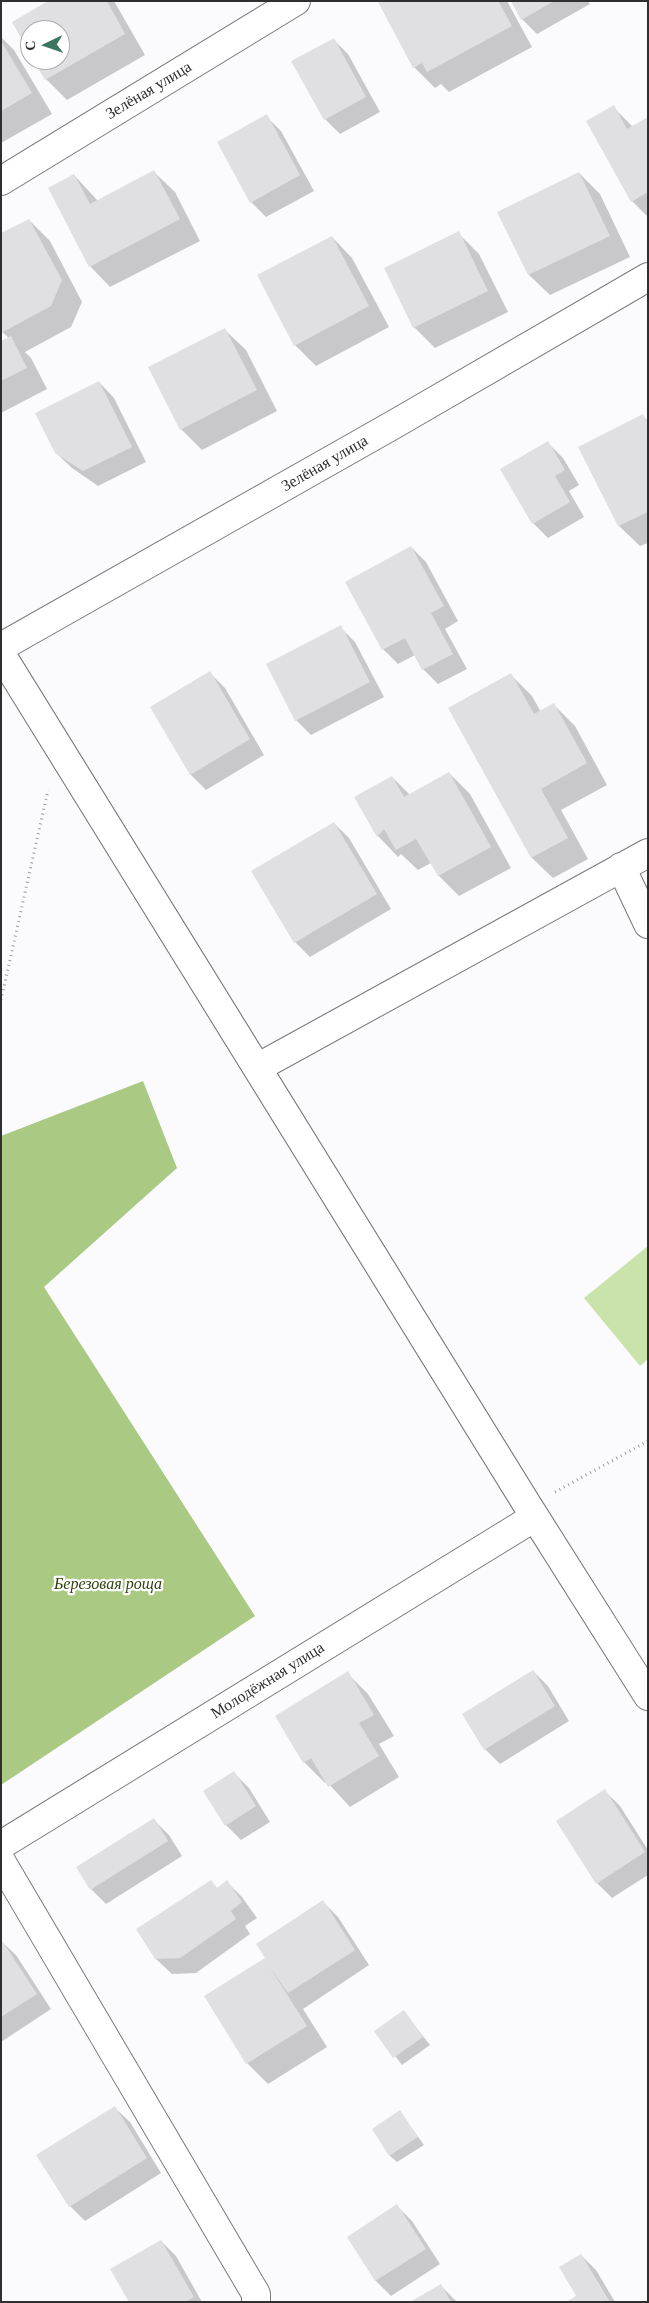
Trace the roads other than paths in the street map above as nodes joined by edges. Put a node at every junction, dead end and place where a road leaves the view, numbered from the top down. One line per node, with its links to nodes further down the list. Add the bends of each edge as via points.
1 (296, 1): 2 (street, Зелёная улица)
2 (1, 181)
3 (648, 278): 4 (street, Зелёная улица)
4 (1, 648)
5 (1, 654): 9 (street)
6 (648, 853): 7 (street)
7 (621, 867): 8 (street); 9 (street)
8 (648, 924)
9 (257, 1068): 10 (street)
10 (531, 1512): 11 (street); 12 (street, Молодёжная улица)
11 (648, 1696)
12 (1, 1845)
13 (1, 1861): 14 (street, via 256,2294)
14 (256, 2302)

